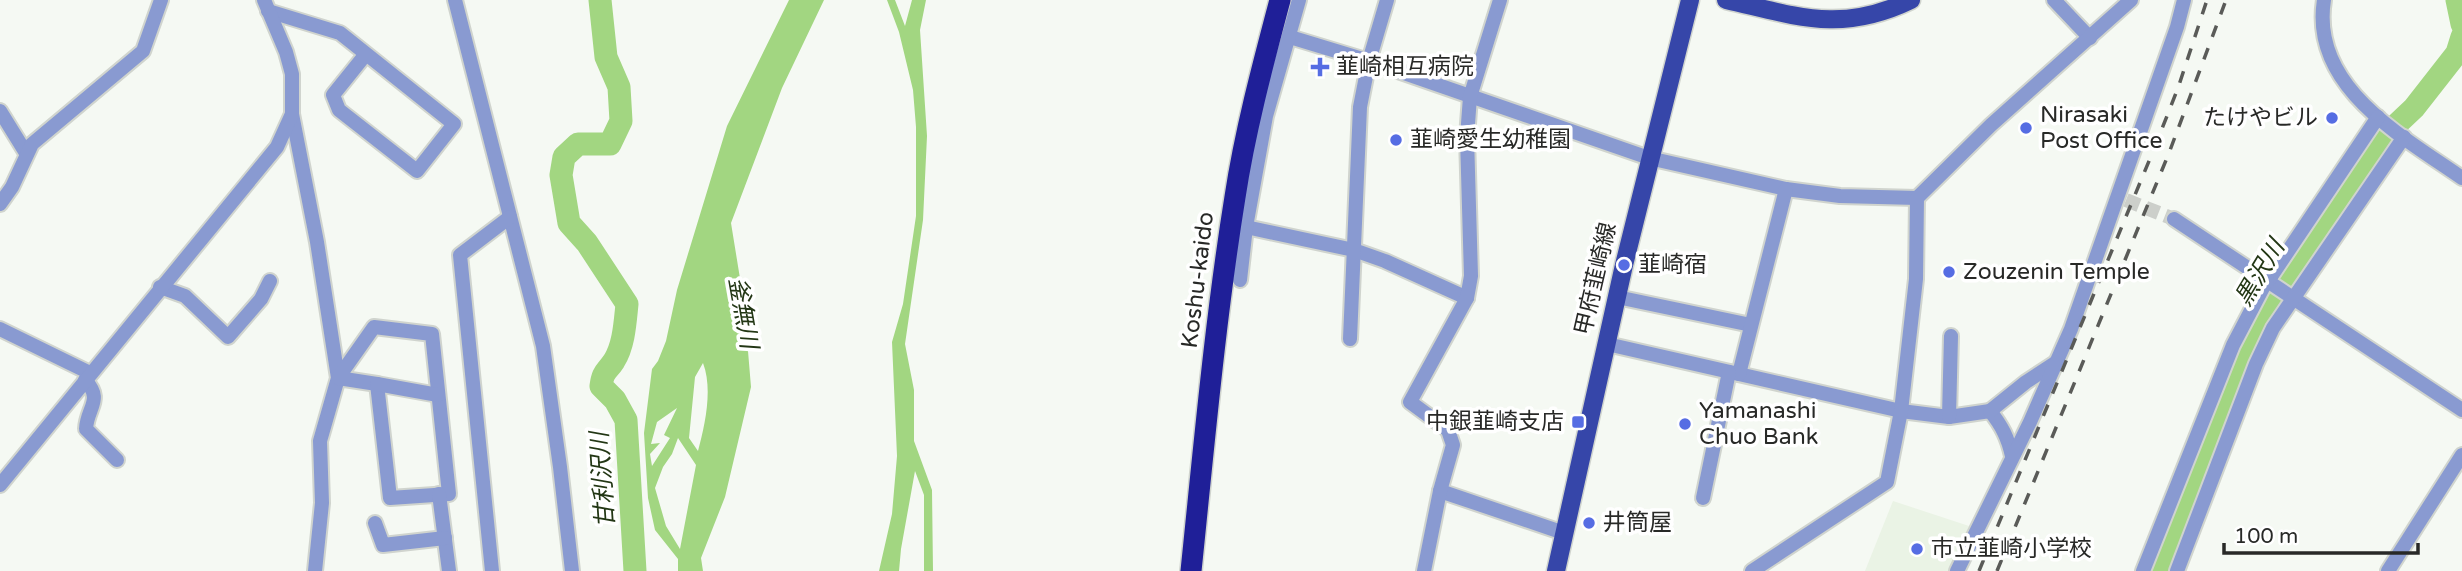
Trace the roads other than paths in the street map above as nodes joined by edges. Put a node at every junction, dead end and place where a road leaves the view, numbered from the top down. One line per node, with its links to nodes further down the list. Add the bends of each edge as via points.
1 (161, 0): 24 (street, via 143,51 47,129)
2 (455, 0): 30 (street)
3 (1280, 0): 70 (highway, Koshu-kaido, via 1235,194)
4 (1299, 0): 15 (street)
5 (1387, 0): 18 (street)
6 (1500, 0): 19 (street)
7 (1690, 0): 25 (main road, 甲府韮崎線)
8 (1726, 0): 13 (main road, via 1840,21 1872,16)
9 (2054, 0): 16 (street)
10 (2131, 0): 16 (street)
11 (2184, 0): 46 (street, via 2122,199)
12 (2324, 0): 22 (street, via 2324,32 2342,79)
13 (1899, 2)
14 (266, 5): 17 (street, via 340,33); 21 (street, via 292,74)
15 (1290, 37): 18 (street); 32 (street, via 1266,116)
16 (2090, 38): 28 (street)
17 (366, 54): 17 (street, via 454,124 417,171 339,110 333,95)
18 (1369, 61): 19 (street); 33 (street, via 1360,107)
19 (1470, 97): 25 (street); 40 (street, via 1471,276)
20 (0, 111): 24 (street)
21 (292, 114): 37 (street, via 277,147); 49 (street)
22 (2378, 117): 23 (street); 35 (street)
23 (2404, 137): 26 (street); 39 (street)
24 (26, 153): 29 (street)
25 (1649, 158): 27 (street); 38 (main road, 甲府韮崎線)
26 (2462, 178)
27 (1786, 189): 28 (street); 41 (street)
28 (1917, 198): 53 (street, via 1916,279)
29 (0, 204)
30 (510, 218): 68 (street, via 460,255); 69 (street, via 543,346)
31 (2174, 219): 35 (street)
32 (1246, 228): 33 (street); 34 (street)
33 (1354, 250): 40 (street); 44 (street)
34 (1240, 280)
35 (2268, 280): 39 (street); 75 (street, via 2233,345)
36 (270, 281): 37 (street, via 261,299 228,337 185,296)
37 (160, 287): 48 (street)
38 (1617, 297): 41 (street); 45 (main road, 甲府韮崎線)
39 (2294, 297): 52 (street); 76 (street, via 2256,364)
40 (1467, 298): 60 (street, via 1410,402 1448,430 1453,445)
41 (1751, 325): 47 (street)
42 (0, 329): 48 (street)
43 (1951, 336): 55 (street)
44 (1350, 339)
45 (1607, 344): 47 (street); 64 (main road, 甲府韮崎線)
46 (2056, 362): 54 (street); 57 (street)
47 (1734, 373): 53 (street); 62 (street)
48 (88, 377): 58 (street, via 95,398 86,429); 59 (street)
49 (338, 378): 50 (street); 51 (street, via 374,327 432,334); 66 (street, via 320,441)
50 (377, 384): 51 (street); 61 (street, via 390,498)
51 (439, 395): 61 (street, via 449,494)
52 (2462, 410)
53 (1901, 411): 55 (street); 73 (street, via 1887,482)
54 (1990, 411): 55 (street); 57 (street, via 2009,440)
55 (1949, 417)
56 (2462, 455): 77 (street)
57 (2012, 456): 74 (street)
58 (117, 460)
59 (0, 485)
60 (1440, 491): 64 (street); 71 (street)
61 (439, 494): 65 (street)
62 (1703, 498)
63 (375, 523): 65 (street, via 383,545)
64 (1564, 533): 72 (main road, 甲府韮崎線)
65 (444, 538): 67 (street)
66 (315, 571)
67 (449, 571)
68 (492, 571)
69 (572, 571)
70 (1191, 571)
71 (1424, 571)
72 (1556, 571)
73 (1752, 571)
74 (1957, 571)
75 (2144, 571)
76 (2177, 571)
77 (2388, 571)

